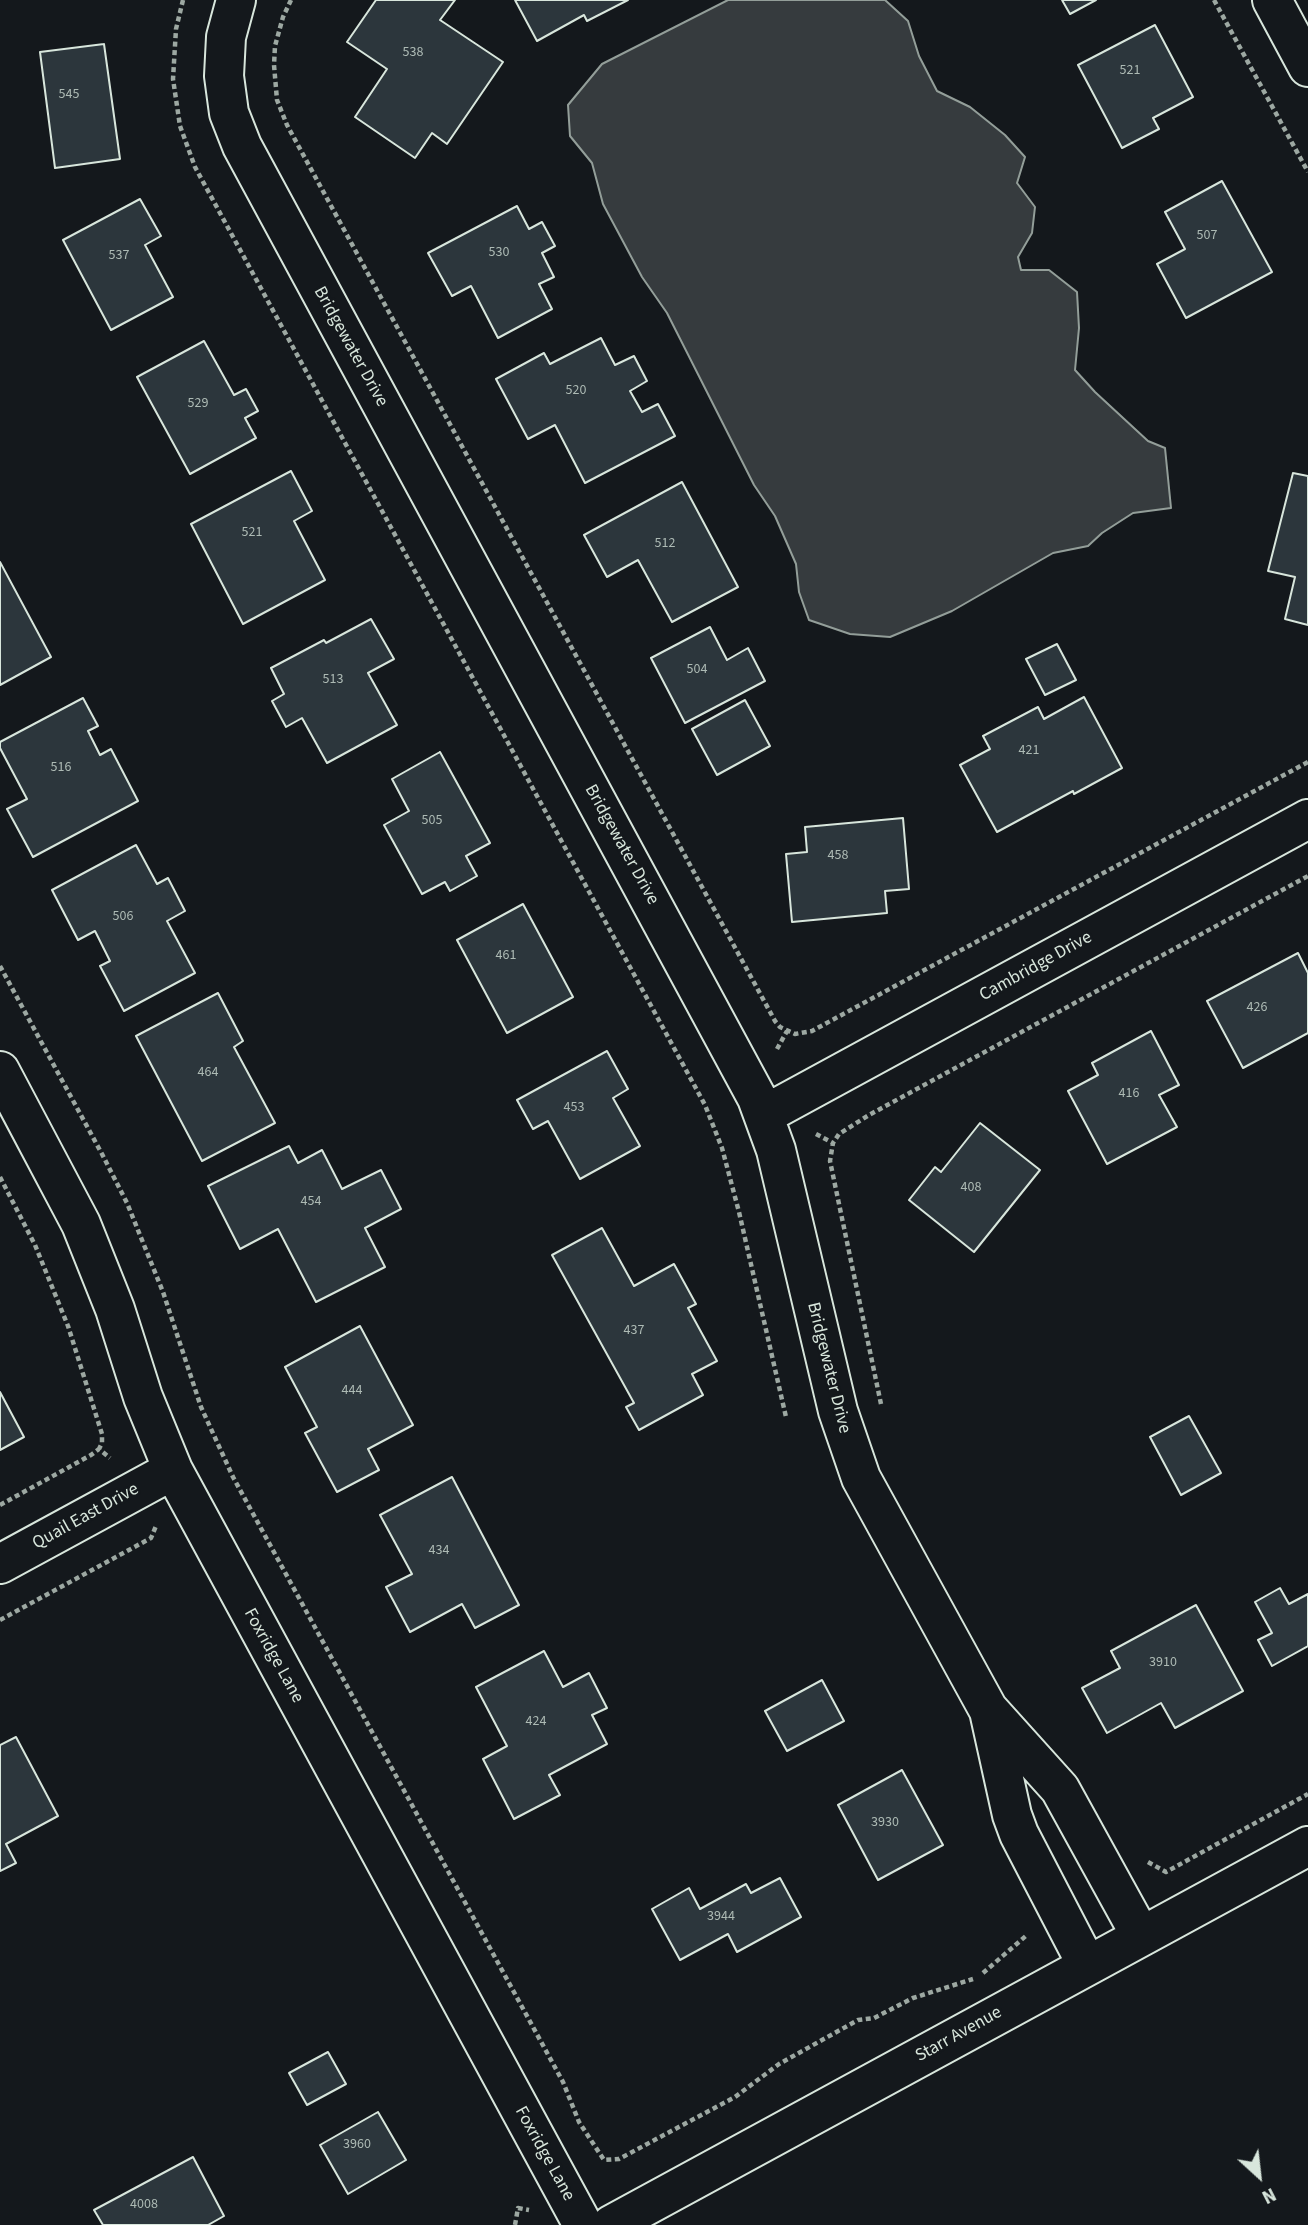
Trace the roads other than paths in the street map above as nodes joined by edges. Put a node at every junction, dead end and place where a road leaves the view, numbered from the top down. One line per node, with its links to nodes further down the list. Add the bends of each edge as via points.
1 (236, 0): 6 (street, Bridgewater Drive, via 226,37 224,76 229,113 242,146)
2 (1272, 0): 3 (street)
3 (1308, 67)
4 (1308, 819): 6 (street, Cambridge Drive)
5 (0, 1071): 7 (street, Foxridge Lane, via 85,1233)
6 (764, 1115): 9 (street, Bridgewater Drive, via 852,1455)
7 (173, 1470): 8 (street, Quail East Drive); 13 (street, Foxridge Lane)
8 (0, 1564)
9 (988, 1709): 11 (street, Bridgewater Drive, via 1060,1789); 12 (street, Bridgewater Drive, via 1019,1834)
10 (1308, 1846): 11 (street, Starr Avenue)
11 (1141, 1936): 12 (street, Starr Avenue)
12 (1087, 1965): 14 (street, Starr Avenue)
13 (583, 2225)
14 (611, 2225)

